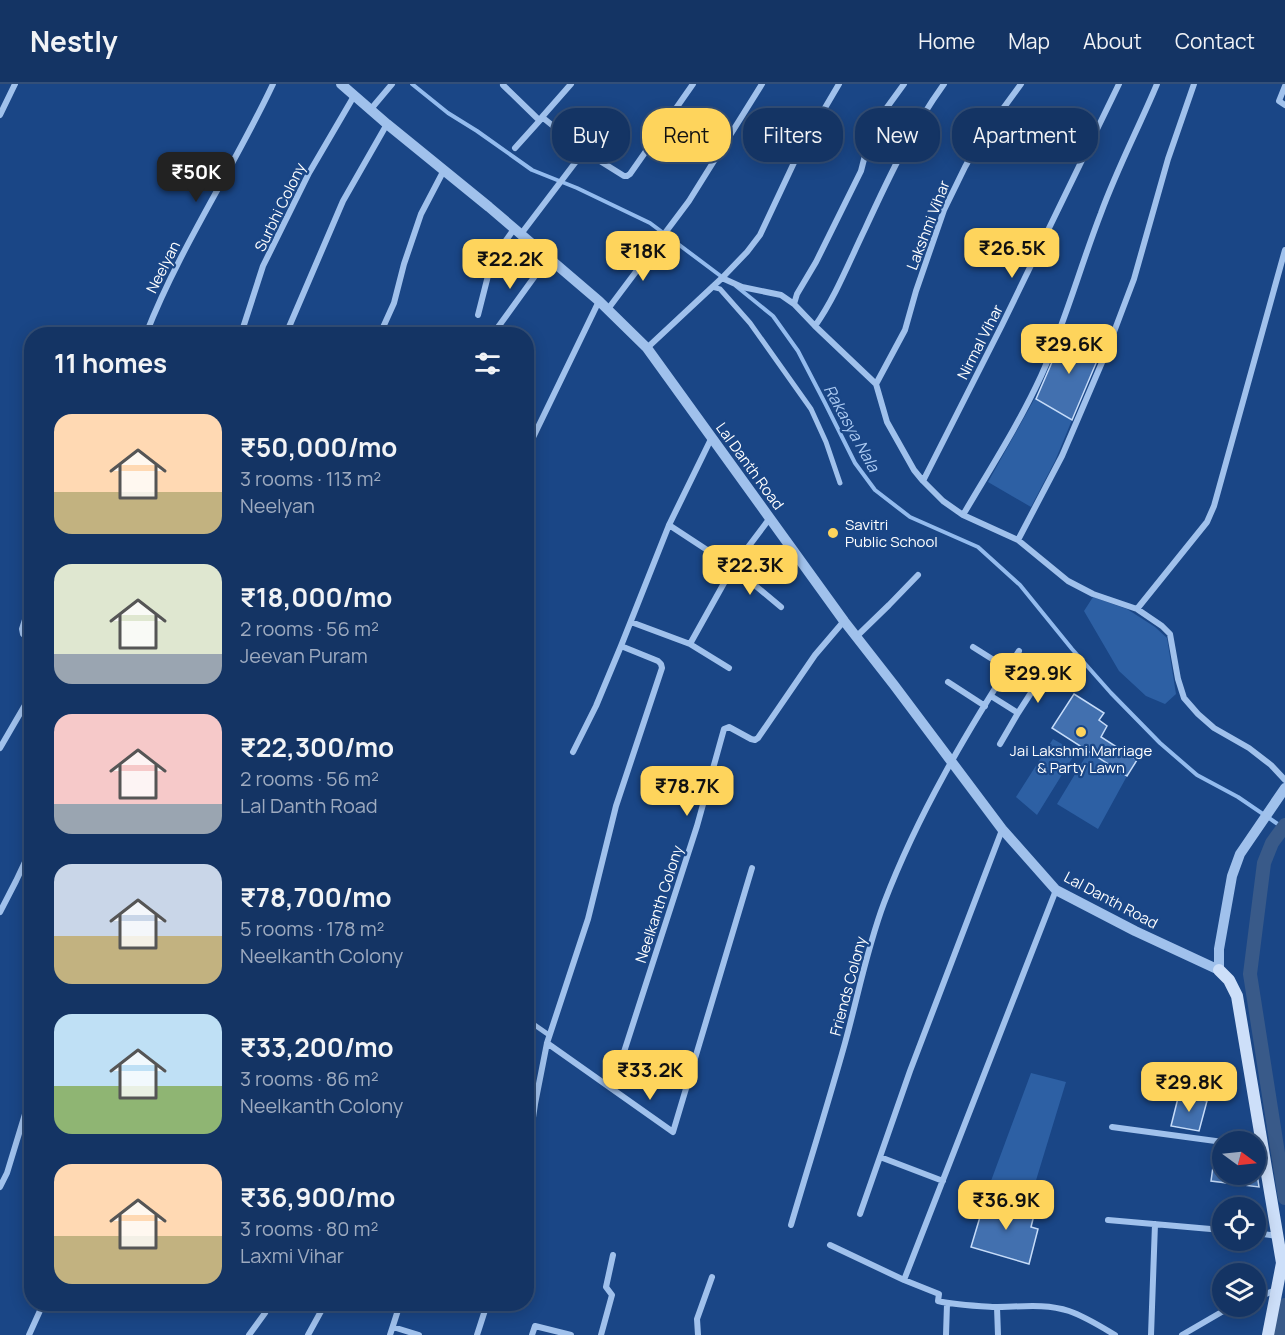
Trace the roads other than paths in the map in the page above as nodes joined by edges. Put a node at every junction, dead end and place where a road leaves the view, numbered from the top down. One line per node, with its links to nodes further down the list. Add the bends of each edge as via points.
1 (15, 84): 20 (street)
2 (273, 84): 38 (street, Neelyan, via 193,234)
3 (341, 84): 17 (street, Lal Danth Road)
4 (392, 84): 19 (street)
5 (570, 84): 21 (street)
6 (693, 84): 26 (street, via 630,174 624,176)
7 (762, 84): 35 (street, via 688,201)
8 (839, 84): 31 (street, via 799,152 760,235)
9 (904, 84): 34 (street, via 872,128 861,171)
10 (944, 84): 37 (street, via 911,136 836,294)
11 (1021, 84): 44 (street, Lakshmi Vihar, via 964,167 944,210 905,330)
12 (1119, 84): 47 (street, Nirmal Vihar)
13 (1157, 84): 49 (street, via 1101,212 1041,378)
14 (1194, 84): 52 (street, via 1130,290 1106,353 1062,456)
15 (503, 85): 21 (street)
16 (1285, 86): 18 (street, via 1279,101)
17 (354, 96): 19 (street, Lal Danth Road); 39 (street, Surbhi Colony, via 309,173 263,266)
18 (1285, 105)
19 (371, 108): 22 (street, Lal Danth Road)
20 (0, 115)
21 (541, 119): 23 (street); 24 (street)
22 (387, 124): 27 (street, Lal Danth Road); 40 (street, via 343,201)
23 (552, 127)
24 (515, 148)
25 (575, 162): 28 (street)
26 (602, 162)
27 (444, 169): 28 (street, Lal Danth Road); 41 (street, via 422,214)
28 (517, 232): 30 (street, Lal Danth Road); 36 (street, via 492,260)
29 (1285, 250): 56 (street, via 1214,506 1207,522)
30 (548, 258): 33 (street, Lal Danth Road); 42 (street)
31 (722, 278): 32 (street); 34 (street, via 781,295)
32 (712, 287): 43 (street); 48 (street, via 720,289 750,323 811,409)
33 (599, 301): 35 (street, Lal Danth Road); 45 (street)
34 (794, 304): 37 (street)
35 (608, 309): 43 (street, Lal Danth Road)
36 (478, 315)
37 (815, 326): 44 (street)
38 (149, 327)
39 (243, 327)
40 (289, 327)
41 (383, 327)
42 (498, 327)
43 (647, 348): 46 (street, Lal Danth Road)
44 (876, 384): 47 (street, via 887,422)
45 (534, 435)
46 (711, 439): 50 (street, Lal Danth Road); 51 (street)
47 (924, 481): 49 (street)
48 (840, 483)
49 (963, 515): 52 (street)
50 (770, 518): 53 (street); 57 (street, Lal Danth Road)
51 (669, 525): 53 (street); 58 (street)
52 (1018, 540): 56 (street, via 1068,580 1093,594)
53 (733, 567): 55 (street); 60 (street)
54 (918, 575): 59 (street)
55 (782, 607)
56 (1137, 609): 76 (street, via 1170,634 1184,698 1214,728 1249,748)
57 (844, 621): 59 (street, Lal Danth Road); 87 (street, Neelkanth Colony, via 815,655 758,738 751,739 729,727 724,729 697,826)
58 (631, 622): 60 (street); 61 (street)
59 (856, 637): 75 (street, Lal Danth Road)
60 (690, 644): 64 (street)
61 (621, 646): 74 (street); 85 (street, via 658,661 662,668 616,806 588,919)
62 (973, 647): 65 (street)
63 (1019, 651): 65 (street, Friends Colony)
64 (729, 668)
65 (1008, 669): 68 (street, Friends Colony)
66 (948, 682): 69 (street)
67 (1038, 682): 71 (street)
68 (991, 696): 69 (street, Friends Colony); 71 (street)
69 (985, 706): 75 (street, Friends Colony)
70 (24, 707): 73 (street)
71 (1018, 713): 72 (street)
72 (1000, 744)
73 (0, 748)
74 (573, 752)
75 (951, 761): 78 (street, Lal Danth Road); 100 (street, Friends Colony, via 917,825 884,904)
76 (1285, 780)
77 (1285, 788): 83 (street, via 1240,854 1232,876)
78 (1002, 829): 81 (street, Lal Danth Road); 93 (street)
79 (24, 864): 82 (street)
80 (752, 868): 87 (street, via 673,1132)
81 (1056, 890): 83 (street, Lal Danth Road); 94 (street)
82 (0, 912)
83 (1219, 970): 91 (main road, via 1230,980 1237,996)
84 (534, 1025): 85 (street)
85 (549, 1035): 86 (street)
86 (547, 1043): 87 (street); 88 (street)
87 (612, 1089)
88 (534, 1111)
89 (24, 1117): 96 (street)
90 (1113, 1127): 92 (street)
91 (1257, 1131)
92 (1212, 1140)
93 (880, 1157): 94 (street); 97 (street)
94 (943, 1181): 108 (street)
95 (1266, 1181): 103 (main road)
96 (0, 1187)
97 (860, 1214)
98 (1108, 1220): 99 (street)
99 (1155, 1224): 101 (street); 133 (street)
100 (791, 1225)
101 (1212, 1229)
102 (1266, 1234): 103 (street)
103 (1277, 1236): 106 (main road)
104 (830, 1245): 108 (street)
105 (613, 1255): 128 (street, via 606,1287 612,1295)
106 (1283, 1262): 109 (main road)
107 (711, 1277): 129 (street, via 697,1318)
108 (904, 1281): 111 (street, via 939,1294 938,1301)
109 (1277, 1290): 110 (street); 135 (main road)
110 (1266, 1294)
111 (947, 1304): 112 (street); 130 (street)
112 (997, 1307): 131 (street); 132 (street, via 1067,1310)
113 (40, 1311): 120 (street)
114 (266, 1311): 121 (street)
115 (321, 1311): 122 (street)
116 (398, 1311): 119 (street)
117 (484, 1311): 125 (street)
118 (1213, 1317): 134 (street)
119 (393, 1327): 123 (street); 124 (street)
120 (29, 1335)
121 (249, 1335)
122 (308, 1335)
123 (390, 1335)
124 (419, 1335)
125 (477, 1335)
126 (532, 1335): 127 (street, via 535,1326)
127 (571, 1335)
128 (601, 1335)
129 (698, 1335)
130 (946, 1335)
131 (998, 1335)
132 (1115, 1335)
133 (1151, 1335)
134 (1182, 1335)
135 (1268, 1335)

